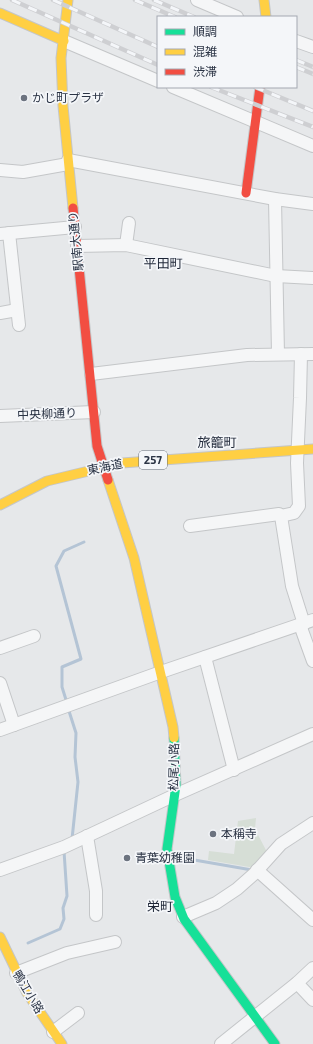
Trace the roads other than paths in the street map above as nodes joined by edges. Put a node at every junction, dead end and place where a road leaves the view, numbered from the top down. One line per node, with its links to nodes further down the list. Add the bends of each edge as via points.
1 (68, 0): 7 (main road, 駅南大通り)
2 (197, 0): 5 (street)
3 (264, 0): 6 (main road)
4 (0, 13): 7 (main road)
5 (235, 16)
6 (266, 16)
7 (64, 40): 10 (street); 15 (main road, 駅南大通り, via 62,91)
8 (297, 41): 9 (street)
9 (313, 47)
10 (157, 80)
11 (175, 88): 13 (street)
12 (260, 88): 13 (main road)
13 (255, 122): 14 (street); 17 (main road)
14 (313, 146)
15 (68, 162): 16 (street, via 23,172); 17 (street); 21 (main road, 駅南大通り)
16 (0, 170)
17 (246, 193): 18 (street)
18 (275, 199): 19 (street); 25 (street)
19 (313, 204)
20 (128, 223): 23 (street)
21 (75, 227): 22 (street); 24 (main road, 駅南大通り)
22 (5, 233): 27 (street)
23 (126, 245): 24 (street); 25 (street)
24 (76, 246): 33 (main road, 駅南大通り)
25 (276, 276): 26 (street); 30 (street)
26 (313, 278)
27 (17, 310): 28 (street); 29 (street)
28 (0, 313)
29 (19, 325)
30 (278, 354): 31 (street); 33 (street, via 202,359)
31 (301, 354): 32 (street); 37 (street)
32 (313, 354)
33 (90, 374): 34 (main road, 駅南大通り)
34 (94, 412): 35 (street, 中央柳通り); 38 (main road, 駅南大通り, via 97,446)
35 (0, 416)
36 (313, 449): 37 (main road, 東海道 / 257)
37 (297, 450): 38 (main road, 東海道 / 257, via 132,462); 40 (street, via 299,506 294,513)
38 (104, 467): 39 (main road, 東海道 / 257, via 47,481); 47 (main road, 松尾小路, via 134,558)
39 (0, 505)
40 (281, 516): 41 (street, via 279,514); 42 (street, via 292,586)
41 (190, 526)
42 (306, 623): 45 (street); 46 (street)
43 (34, 636): 44 (street)
44 (0, 648)
45 (205, 657): 47 (street); 52 (street)
46 (313, 661)
47 (161, 672): 49 (street); 53 (main road, 松尾小路, via 175,738)
48 (0, 683): 49 (street)
49 (14, 725): 50 (street)
50 (0, 730)
51 (313, 734): 52 (street)
52 (234, 770): 53 (street)
53 (175, 795): 55 (street); 59 (main road, 松尾小路, via 167,849 175,897)
54 (312, 826): 57 (street, via 281,844)
55 (87, 836): 56 (street); 58 (street, via 96,891)
56 (0, 870)
57 (257, 870): 59 (street, via 221,900); 60 (street)
58 (96, 916)
59 (183, 917): 68 (main road, 松尾小路)
60 (313, 920)
61 (0, 937): 64 (main road, 鴨江小路)
62 (115, 942): 64 (street, via 66,953)
63 (313, 968): 65 (street)
64 (16, 973): 69 (main road, 鴨江小路)
65 (297, 983): 66 (street); 68 (street)
66 (313, 1000)
67 (78, 1013): 69 (street)
68 (256, 1018): 71 (street); 72 (main road, 松尾小路)
69 (53, 1032): 70 (main road, 鴨江小路)
70 (61, 1043)
71 (221, 1044)
72 (275, 1044)

